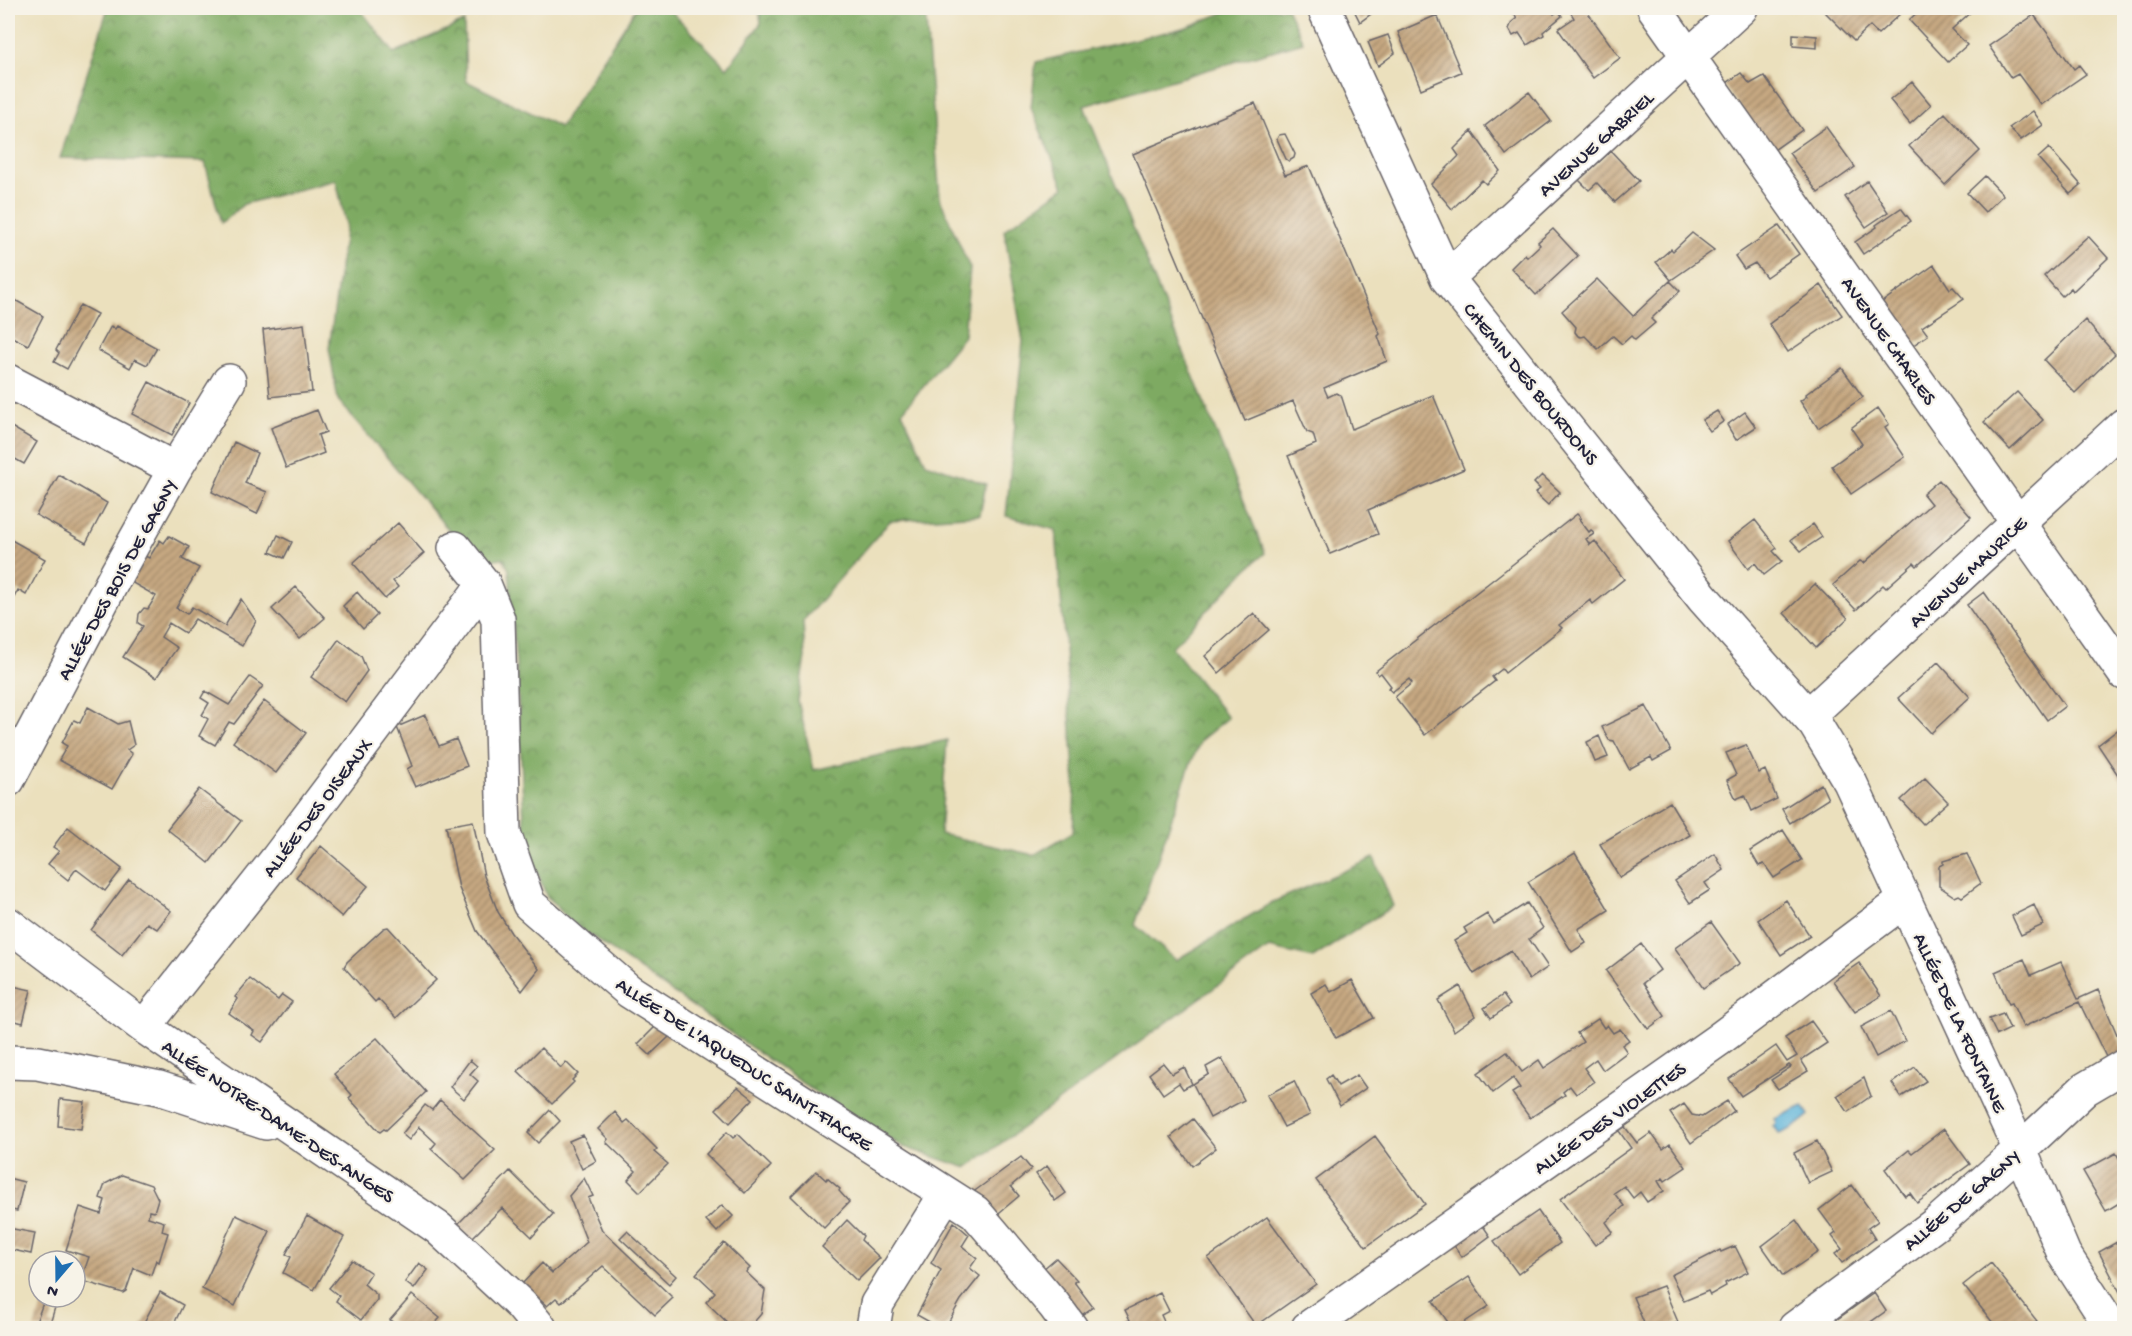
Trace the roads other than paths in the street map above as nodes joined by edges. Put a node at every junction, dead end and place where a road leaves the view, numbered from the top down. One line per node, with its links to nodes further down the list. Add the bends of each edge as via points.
1 (1324, 8): 5 (street, CHEMIN DES BOURDONS)
2 (1654, 8): 4 (street, AVENUE CHARLES)
3 (1741, 8): 4 (street, AVENUE GABRIEL)
4 (1688, 57): 5 (street, AVENUE GABRIEL); 10 (street, AVENUE CHARLES)
5 (1447, 278): 14 (street, CHEMIN DES BOURDONS, via 1703,598)
6 (8, 381): 9 (street)
7 (229, 381): 9 (street, ALLÉE DES BOIS DE GAGNY)
8 (2124, 425): 10 (street, AVENUE MAURICE)
9 (176, 469): 15 (street, ALLÉE DES BOIS DE GAGNY)
10 (2020, 523): 13 (street, AVENUE CHARLES); 14 (street, AVENUE MAURICE)
11 (455, 548): 12 (street, ALLÉE DE L'AQUEDUC SAINT-FIACRE)
12 (484, 584): 18 (street, ALLÉE DES OISEAUX, via 277,859); 23 (street, ALLÉE DE L'AQUEDUC SAINT-FIACRE, via 498,619 504,833 529,904 629,991)
13 (2124, 673)
14 (1808, 716): 16 (street, ALLÉE DE LA FONTAINE, via 1850,782)
15 (8, 780)
16 (1905, 900): 22 (street, ALLÉE DE LA FONTAINE); 27 (street, ALLÉE DES VIOLETTES, via 1718,1040)
17 (8, 924): 18 (street, ALLÉE NOTRE-DAME-DES-ANGES)
18 (144, 1027): 21 (street, ALLÉE NOTRE-DAME-DES-ANGES)
19 (8, 1062): 21 (street, via 38,1063 159,1088)
20 (2124, 1066): 22 (street, ALLÉE DE GAGNY, via 2085,1089)
21 (305, 1136): 24 (street, ALLÉE NOTRE-DAME-DES-ANGES, via 438,1228 521,1305)
22 (2020, 1150): 28 (street, ALLÉE DE GAGNY, via 1937,1223); 29 (street, ALLÉE DE LA FONTAINE, via 2064,1254)
23 (946, 1194): 25 (street, via 877,1304); 26 (street, ALLÉE DE L'AQUEDUC SAINT-FIACRE, via 975,1212)
24 (540, 1329)
25 (873, 1329)
26 (1071, 1329)
27 (1308, 1329)
28 (1795, 1329)
29 (2112, 1329)

